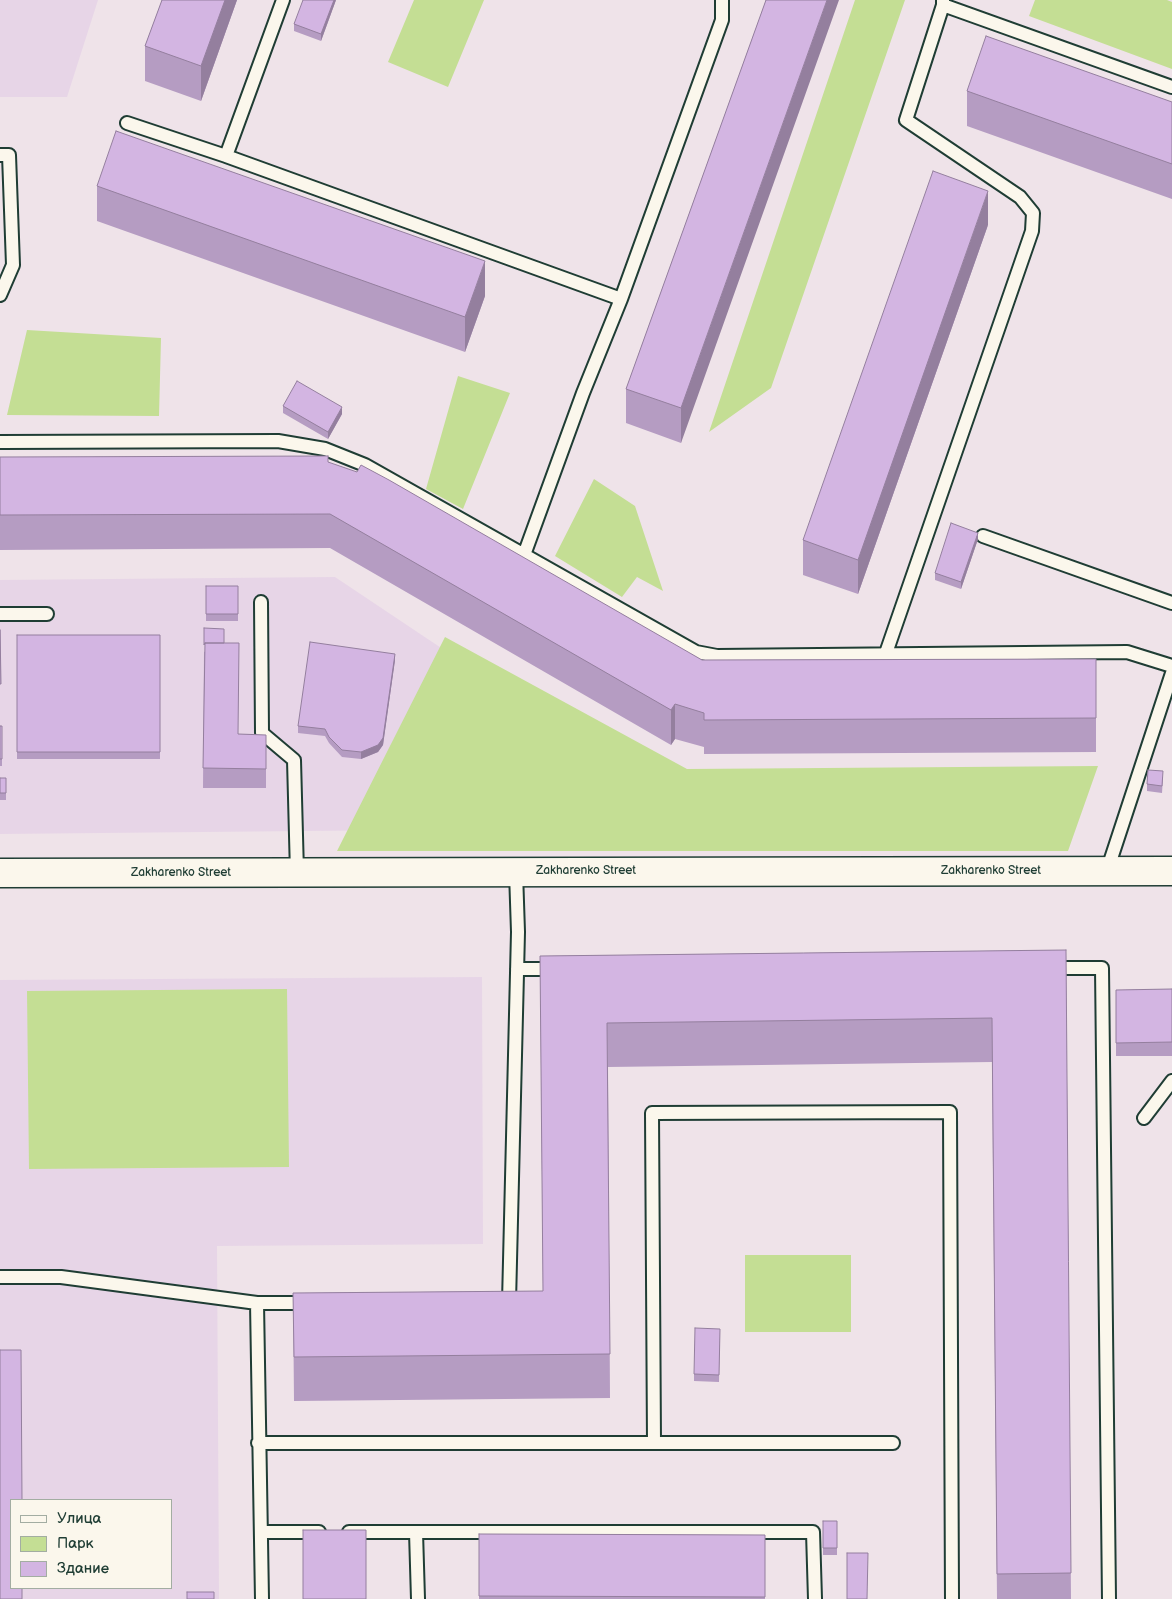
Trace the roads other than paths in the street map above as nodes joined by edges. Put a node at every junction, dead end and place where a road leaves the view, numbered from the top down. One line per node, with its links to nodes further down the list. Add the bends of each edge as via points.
1 (283, 0): 7 (lane)
2 (722, 0): 9 (lane, via 722,20)
3 (943, 2): 4 (lane); 17 (lane, via 906,120 1020,198 1033,213 1032,230)
4 (1172, 87)
5 (127, 123): 7 (lane)
6 (0, 155): 8 (lane, via 9,155 13,265)
7 (226, 156): 9 (lane)
8 (0, 295)
9 (621, 299): 12 (lane)
10 (0, 442): 12 (lane, via 278,441 325,449 366,464)
11 (983, 536): 14 (lane)
12 (524, 555): 17 (lane, via 696,652 717,656)
13 (261, 602): 22 (lane, via 262,733 294,760)
14 (1172, 603)
15 (0, 614): 16 (lane)
16 (47, 614)
17 (886, 653): 18 (lane, via 1127,652)
18 (1172, 666)
19 (1172, 673): 20 (lane)
20 (1107, 871): 21 (street, Zakharenko Street); 23 (street, Zakharenko Street)
21 (1172, 871)
22 (297, 872): 23 (street, Zakharenko Street); 24 (street, Zakharenko Street)
23 (516, 872): 26 (lane)
24 (0, 873)
25 (1033, 968): 43 (lane, via 1102,968)
26 (517, 969): 27 (lane); 31 (lane, via 509,1302)
27 (567, 969)
28 (1172, 1081): 29 (lane)
29 (1144, 1118)
30 (0, 1277): 32 (lane, via 61,1277)
31 (490, 1302)
32 (257, 1303): 33 (lane); 34 (lane)
33 (325, 1303)
34 (258, 1443): 35 (lane); 37 (lane)
35 (654, 1443): 36 (lane); 42 (lane, via 652,1113 950,1112)
36 (893, 1443)
37 (262, 1532): 38 (lane); 39 (lane)
38 (416, 1532): 40 (lane); 41 (lane, via 813,1532)
39 (262, 1599)
40 (418, 1599)
41 (815, 1599)
42 (952, 1599)
43 (1109, 1599)

